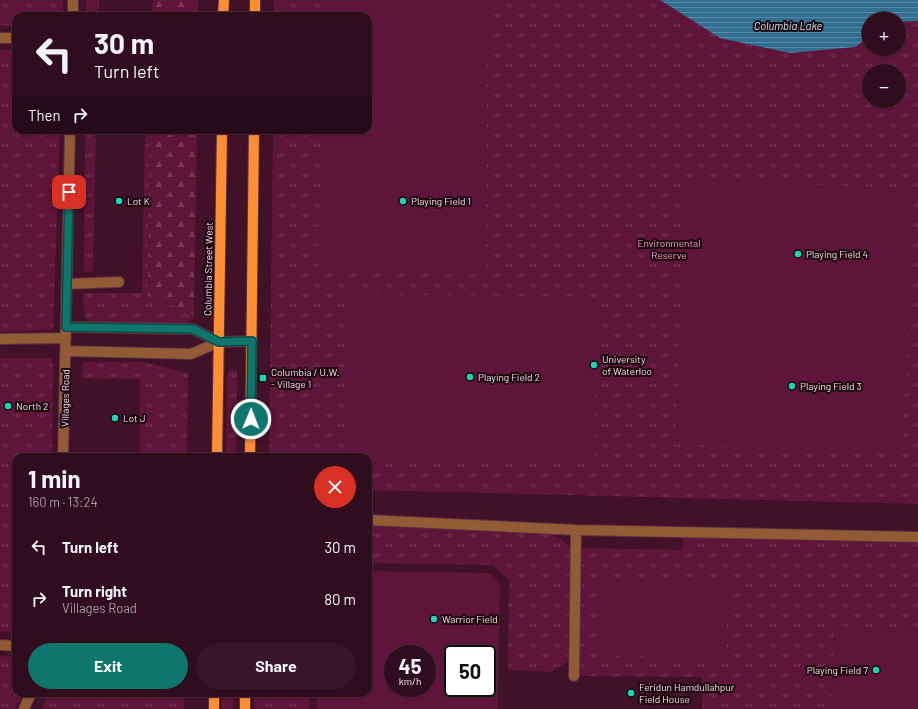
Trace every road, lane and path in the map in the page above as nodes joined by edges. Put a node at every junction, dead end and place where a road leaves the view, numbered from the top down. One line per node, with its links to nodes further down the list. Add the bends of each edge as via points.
1 (73, 0): 4 (lane)
2 (224, 0): 5 (main road)
3 (255, 0): 6 (main road)
4 (73, 12)
5 (223, 12)
6 (255, 12)
7 (0, 38): 8 (lane)
8 (12, 38)
9 (70, 134): 13 (lane, Villages Road)
10 (222, 134): 18 (main road, Columbia Street West)
11 (254, 134): 17 (main road)
12 (119, 282): 13 (lane)
13 (67, 284): 14 (lane, Villages Road)
14 (66, 327): 15 (lane, Villages Road); 18 (lane, via 193,329)
15 (66, 338): 16 (lane); 19 (lane, Villages Road)
16 (0, 339)
17 (252, 341): 18 (lane); 22 (main road)
18 (219, 342): 19 (lane, via 192,354); 21 (main road, Columbia Street West)
19 (66, 351): 20 (lane, Villages Road)
20 (64, 453)
21 (217, 453)
22 (250, 453)
23 (372, 520): 24 (lane)
24 (576, 530): 25 (lane); 28 (lane)
25 (918, 537)
26 (0, 645): 27 (lane)
27 (12, 646)
28 (574, 676)
29 (29, 697): 32 (lane)
30 (214, 697): 33 (main road)
31 (245, 697): 34 (main road)
32 (24, 709)
33 (214, 709)
34 (245, 709)

